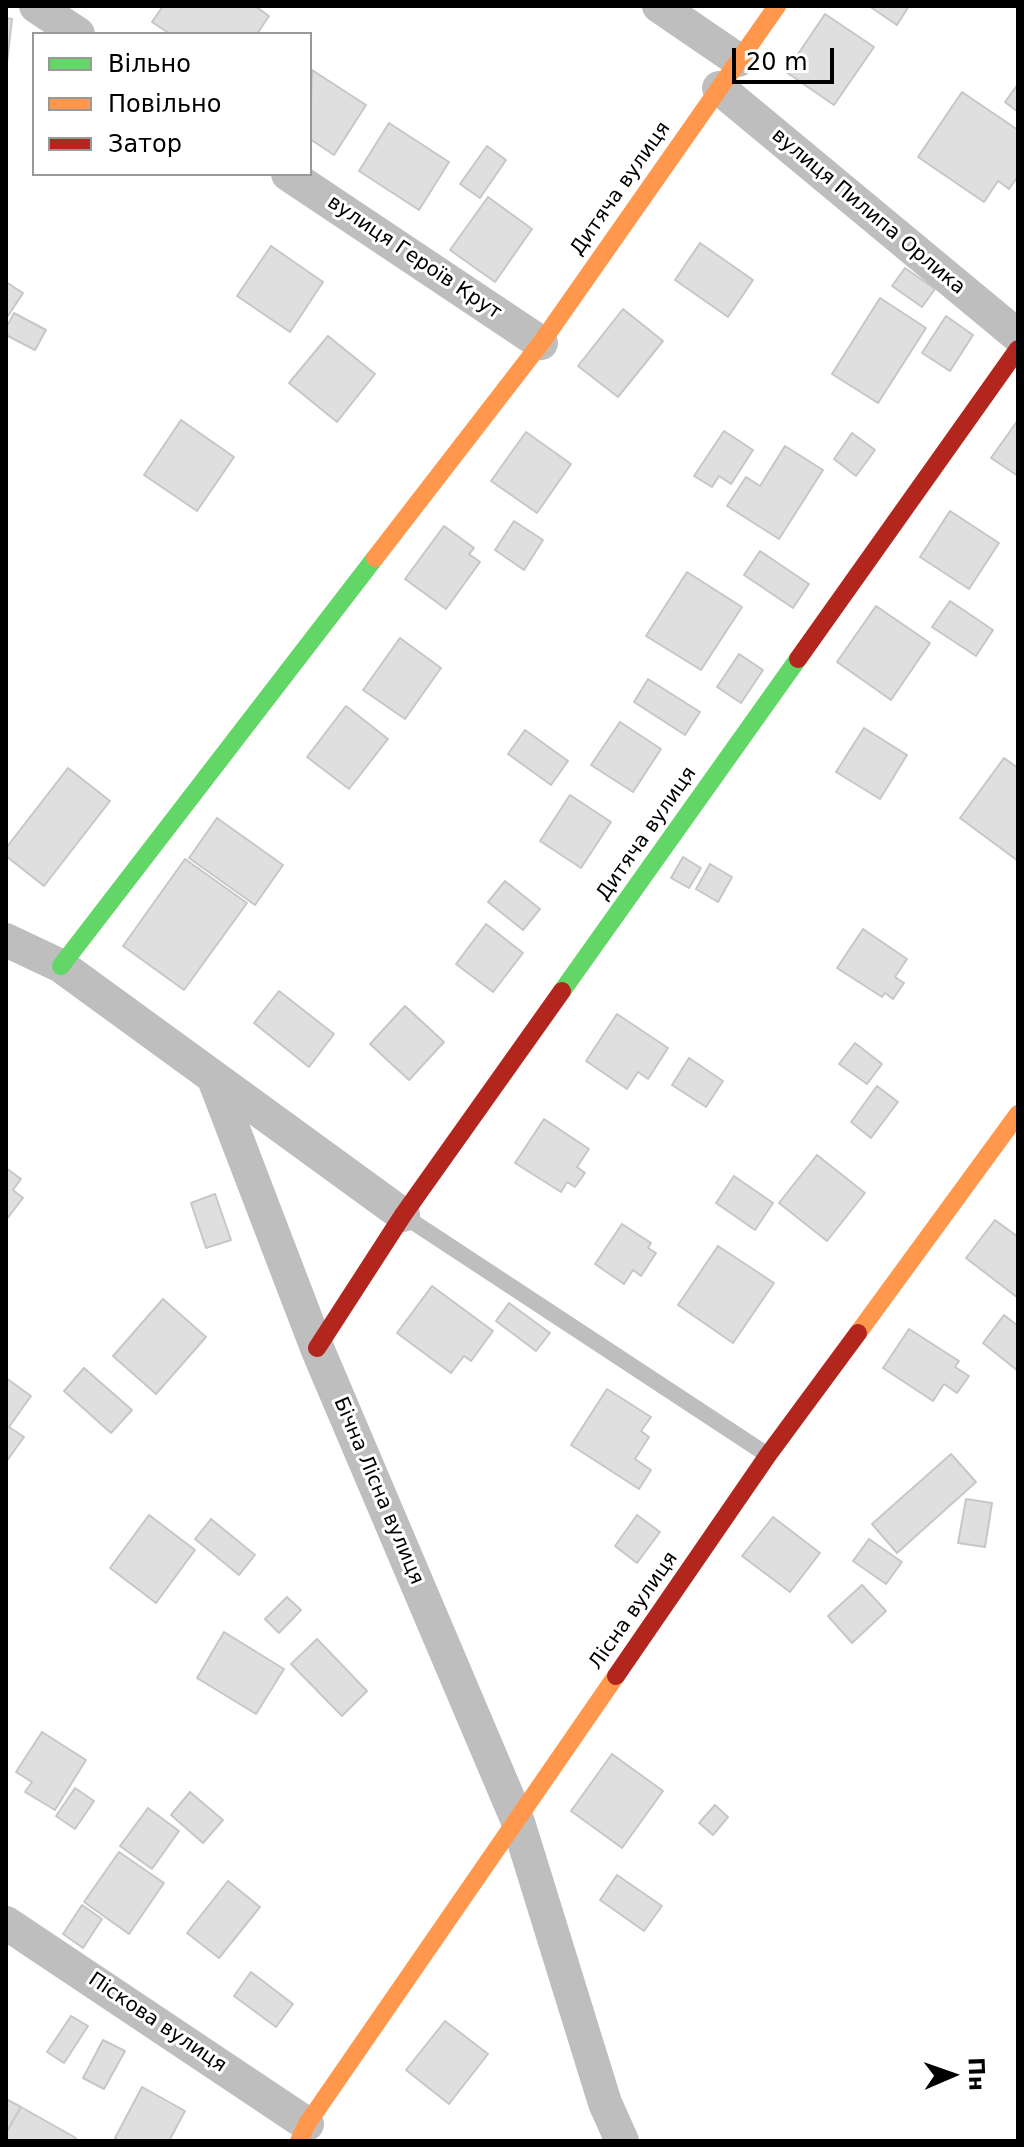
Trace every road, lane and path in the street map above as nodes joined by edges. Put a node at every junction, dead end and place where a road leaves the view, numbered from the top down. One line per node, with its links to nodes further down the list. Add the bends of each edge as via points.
1 (36, 6): 4 (street)
2 (659, 6): 5 (street)
3 (777, 6): 5 (street, Дитяча вулиця)
4 (75, 32)
5 (738, 60): 6 (street, Дитяча вулиця)
6 (719, 88): 8 (street, Дитяча вулиця); 9 (street, вулиця Пилипа Орлика)
7 (291, 176): 8 (street, вулиця Героїв Крут)
8 (541, 343): 11 (street, Дитяча вулиця)
9 (1016, 351): 14 (street, Дитяча вулиця)
10 (6, 940): 11 (street)
11 (61, 966): 12 (street)
12 (214, 1079): 14 (street); 15 (street, Бічна Лісна вулиця)
13 (1018, 1114): 16 (street, Лісна вулиця)
14 (403, 1215): 15 (street, Дитяча вулиця); 16 (lane)
15 (317, 1348): 17 (street, Бічна Лісна вулиця)
16 (768, 1455): 17 (street, Лісна вулиця)
17 (517, 1819): 19 (street, Лісна вулиця); 20 (street, Бічна Лісна вулиця, via 605,2103)
18 (6, 1923): 19 (street, Піскова вулиця)
19 (303, 2132)
20 (622, 2141)

